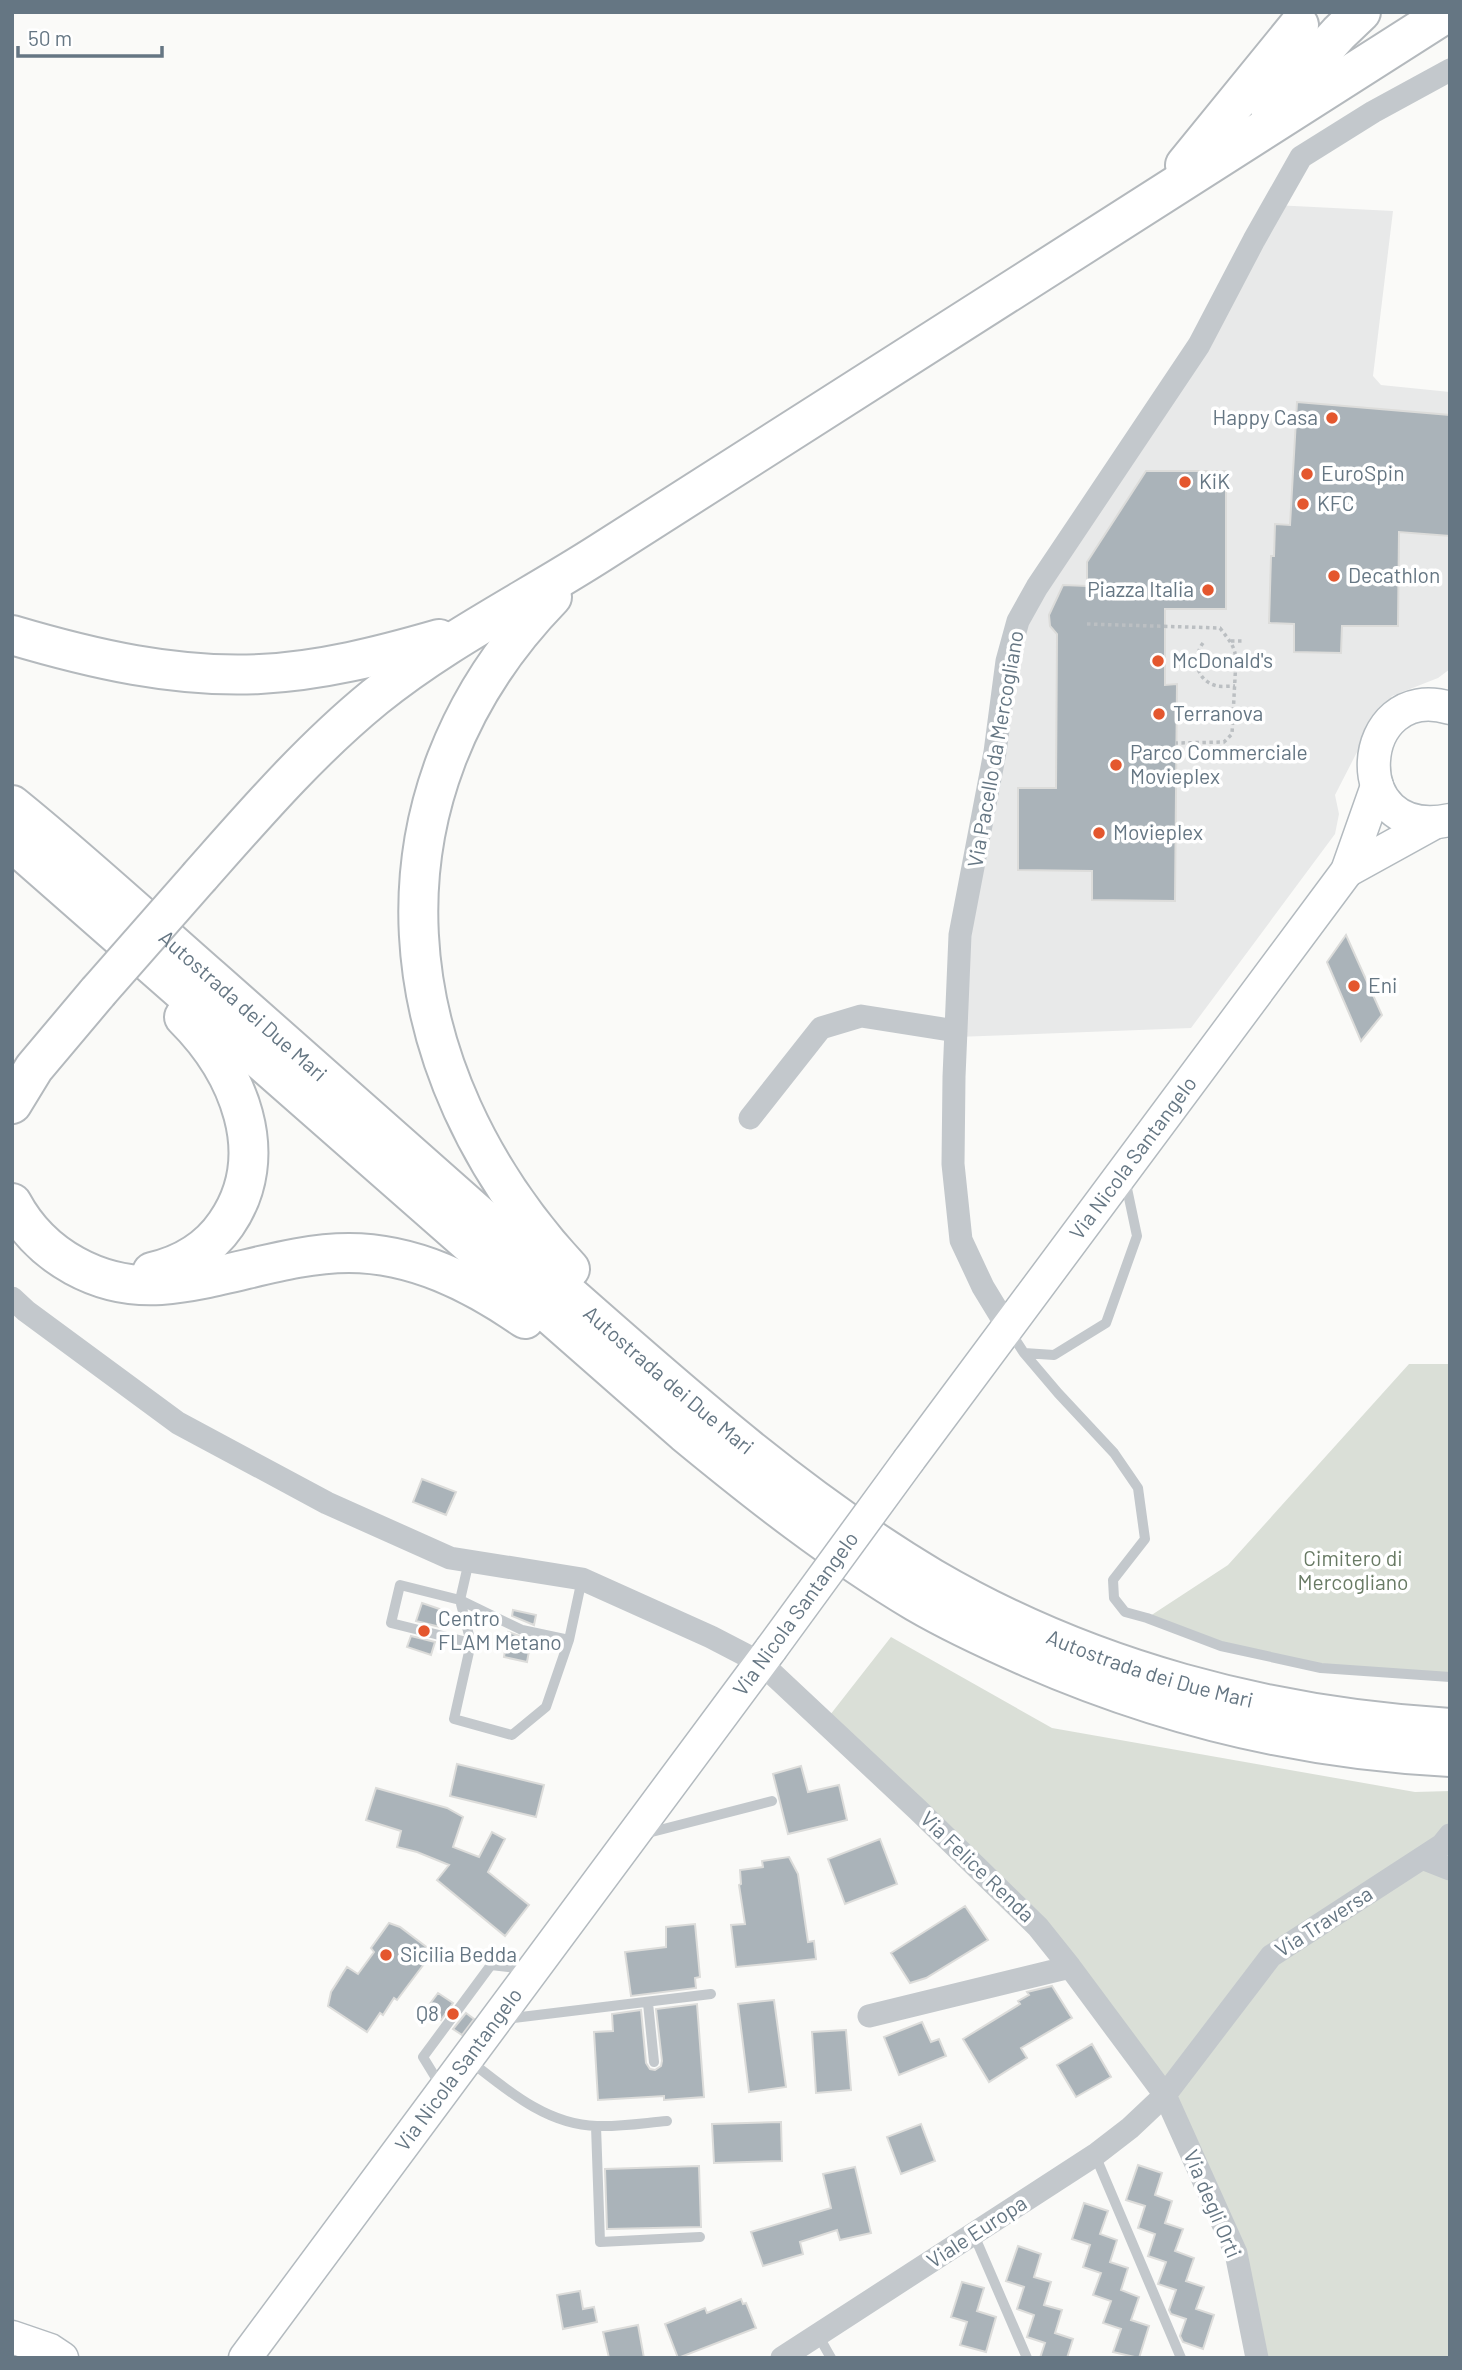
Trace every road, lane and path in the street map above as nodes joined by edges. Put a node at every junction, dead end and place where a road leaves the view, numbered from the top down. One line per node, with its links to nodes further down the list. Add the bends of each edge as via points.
1 (1361, 12): 5 (highway, via 1263,117)
2 (1448, 12): 5 (highway)
3 (1298, 25): 6 (highway, via 1192,158)
4 (1450, 70): 23 (street, Via Pacello da Mercogliano, via 1301,157 1199,345 1018,621 1007,661 995,752 960,936)
5 (1217, 158): 6 (highway)
6 (1143, 205): 7 (highway)
7 (600, 553): 9 (highway); 33 (highway, via 535,615 498,660 466,712 440,777 420,869 417,930 424,993 443,1064 475,1135 509,1193 589,1290)
8 (1087, 624): 11 (path, via 1220,628)
9 (477, 627): 10 (highway, via 353,662 261,674 191,673 113,662); 24 (highway, bridge, via 407,673 345,722 279,787 98,992 26,1078)
10 (12, 635)
11 (1231, 641): 12 (path); 14 (path, via 1236,649)
12 (1245, 641)
13 (1203, 643): 14 (path, via 1196,659 1203,678 1217,686)
14 (1235, 686): 16 (path, via 1230,738)
15 (1443, 703): 17 (main road, Via Nicola Santangelo, via 1408,709 1381,733 1372,768)
16 (1176, 743)
17 (1377, 786): 19 (main road, Via Nicola Santangelo, via 1399,814 1416,821); 22 (main road, Via Nicola Santangelo)
18 (12, 805): 33 (highway, Autostrada dei Due Mari, via 641,1358 821,1503)
19 (1442, 821): 22 (main road, Via Nicola Santangelo)
20 (12, 842): 39 (highway, Autostrada dei Due Mari, via 621,1379 750,1486 817,1537 918,1603)
21 (12, 863): 28 (highway, via 193,1026 223,1068 243,1109 248,1172 244,1190 223,1229 175,1265)
22 (1347, 872): 26 (main road, Via Nicola Santangelo)
23 (956, 1031): 25 (street, via 861,1016 821,1028); 30 (street, Via Pacello da Mercogliano, via 953,1164 961,1240)
24 (12, 1104)
25 (750, 1118)
26 (1123, 1173): 30 (main road, Via Nicola Santangelo); 30 (lane, via 1137,1236 1106,1323 1054,1355)
27 (12, 1203): 28 (highway, via 47,1249 84,1272)
28 (108, 1278): 39 (highway, via 159,1285 293,1258 351,1253 403,1259 439,1271 501,1302 542,1332 741,1499 859,1584 976,1648)
29 (12, 1298): 31 (street, Via Felice Renda, via 178,1423 327,1503 450,1558)
30 (1016, 1340): 37 (main road, Via Nicola Santangelo, bridge, via 909,1460); 38 (lane, via 1114,1453 1138,1488 1145,1539 1113,1580 1114,1598 1125,1612 1221,1646 1321,1668)
31 (469, 1561): 32 (street, Via Felice Renda); 34 (lane)
32 (582, 1579): 35 (lane); 37 (street, Via Felice Renda, via 711,1637)
33 (934, 1579): 40 (highway, Autostrada dei Due Mari, via 1069,1644 1169,1680 1327,1717)
34 (460, 1600): 35 (lane, via 522,1630); 36 (lane); 36 (lane, via 400,1585 391,1623)
35 (569, 1640): 36 (lane, via 546,1707 512,1735 454,1719)
36 (471, 1643)
37 (766, 1656): 43 (main road, Via Nicola Santangelo); 47 (street, Via Felice Renda, via 1038,1927)
38 (1450, 1677)
39 (1087, 1683): 41 (highway, Autostrada dei Due Mari, via 1258,1733)
40 (1450, 1728)
41 (1450, 1757)
42 (772, 1801): 43 (lane)
43 (632, 1837): 48 (main road, Via Nicola Santangelo)
44 (1446, 1840): 45 (street, Via Traversa)
45 (1422, 1858): 46 (street); 56 (street, Via Traversa, via 1271,1955)
46 (1450, 1869)
47 (1070, 1967): 51 (street); 56 (street, Via Felice Renda)
48 (533, 1970): 52 (main road, Via Nicola Santangelo); 55 (lane, via 491,1965 453,2014 423,2057)
49 (711, 1994): 50 (lane)
50 (648, 2003): 52 (lane); 54 (lane)
51 (869, 2017)
52 (496, 2020): 53 (main road, Via Nicola Santangelo)
53 (468, 2059): 55 (main road, Via Nicola Santangelo); 58 (lane, via 544,2113)
54 (654, 2062)
55 (444, 2091): 62 (main road, Via Nicola Santangelo)
56 (1165, 2095): 59 (street, Viale Europa); 74 (street, Via degli Orti, via 1236,2253)
57 (667, 2121): 58 (lane)
58 (596, 2126): 61 (lane, via 600,2242)
59 (1095, 2155): 60 (street, Viale Europa); 73 (lane)
60 (974, 2235): 63 (street, Viale Europa); 72 (lane)
61 (700, 2237)
62 (273, 2319): 67 (main road); 68 (main road, Via Nicola Santangelo); 69 (main road)
63 (818, 2335): 70 (street, Viale Europa); 71 (lane)
64 (12, 2339): 65 (main road); 66 (main road)
65 (33, 2358)
66 (62, 2358)
67 (222, 2358)
68 (245, 2358)
69 (268, 2358)
70 (782, 2358)
71 (831, 2358)
72 (1027, 2358)
73 (1181, 2358)
74 (1257, 2358)

